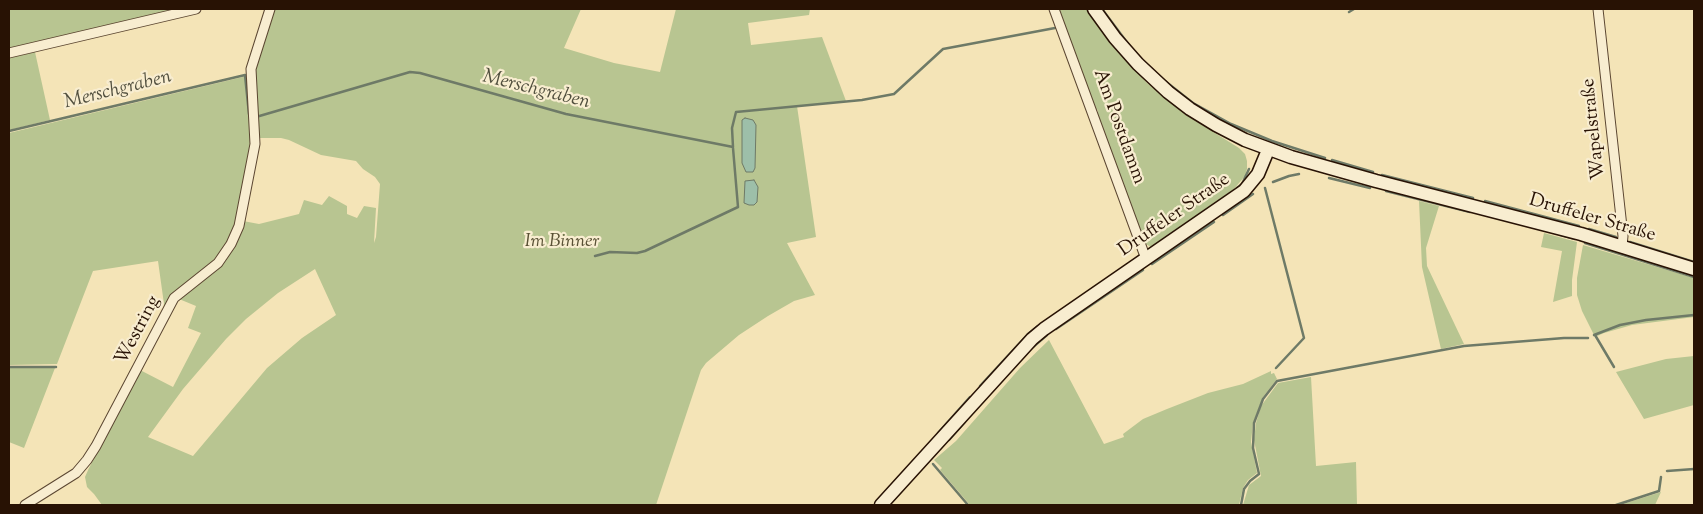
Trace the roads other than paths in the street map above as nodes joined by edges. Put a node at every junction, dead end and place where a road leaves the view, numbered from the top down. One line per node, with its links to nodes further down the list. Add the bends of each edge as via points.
1 (196, 9): 6 (street)
2 (270, 9): 11 (street, Westring, via 251,69 255,144 239,226 231,244 218,263 174,298 87,460 76,473)
3 (1054, 9): 9 (street, Am Postdamm)
4 (1094, 9): 7 (street, Am Postdamm, via 1132,58 1168,92 1216,125)
5 (1598, 9): 8 (street, Wapelstraße)
6 (9, 53)
7 (1268, 150): 8 (street, Druffeler Straße); 9 (street, Druffeler Straße, via 1258,174 1244,191)
8 (1622, 246): 10 (street, Druffeler Straße)
9 (1146, 259): 12 (street, Druffeler Straße, via 1032,339)
10 (1694, 269)
11 (25, 505)
12 (881, 505)

